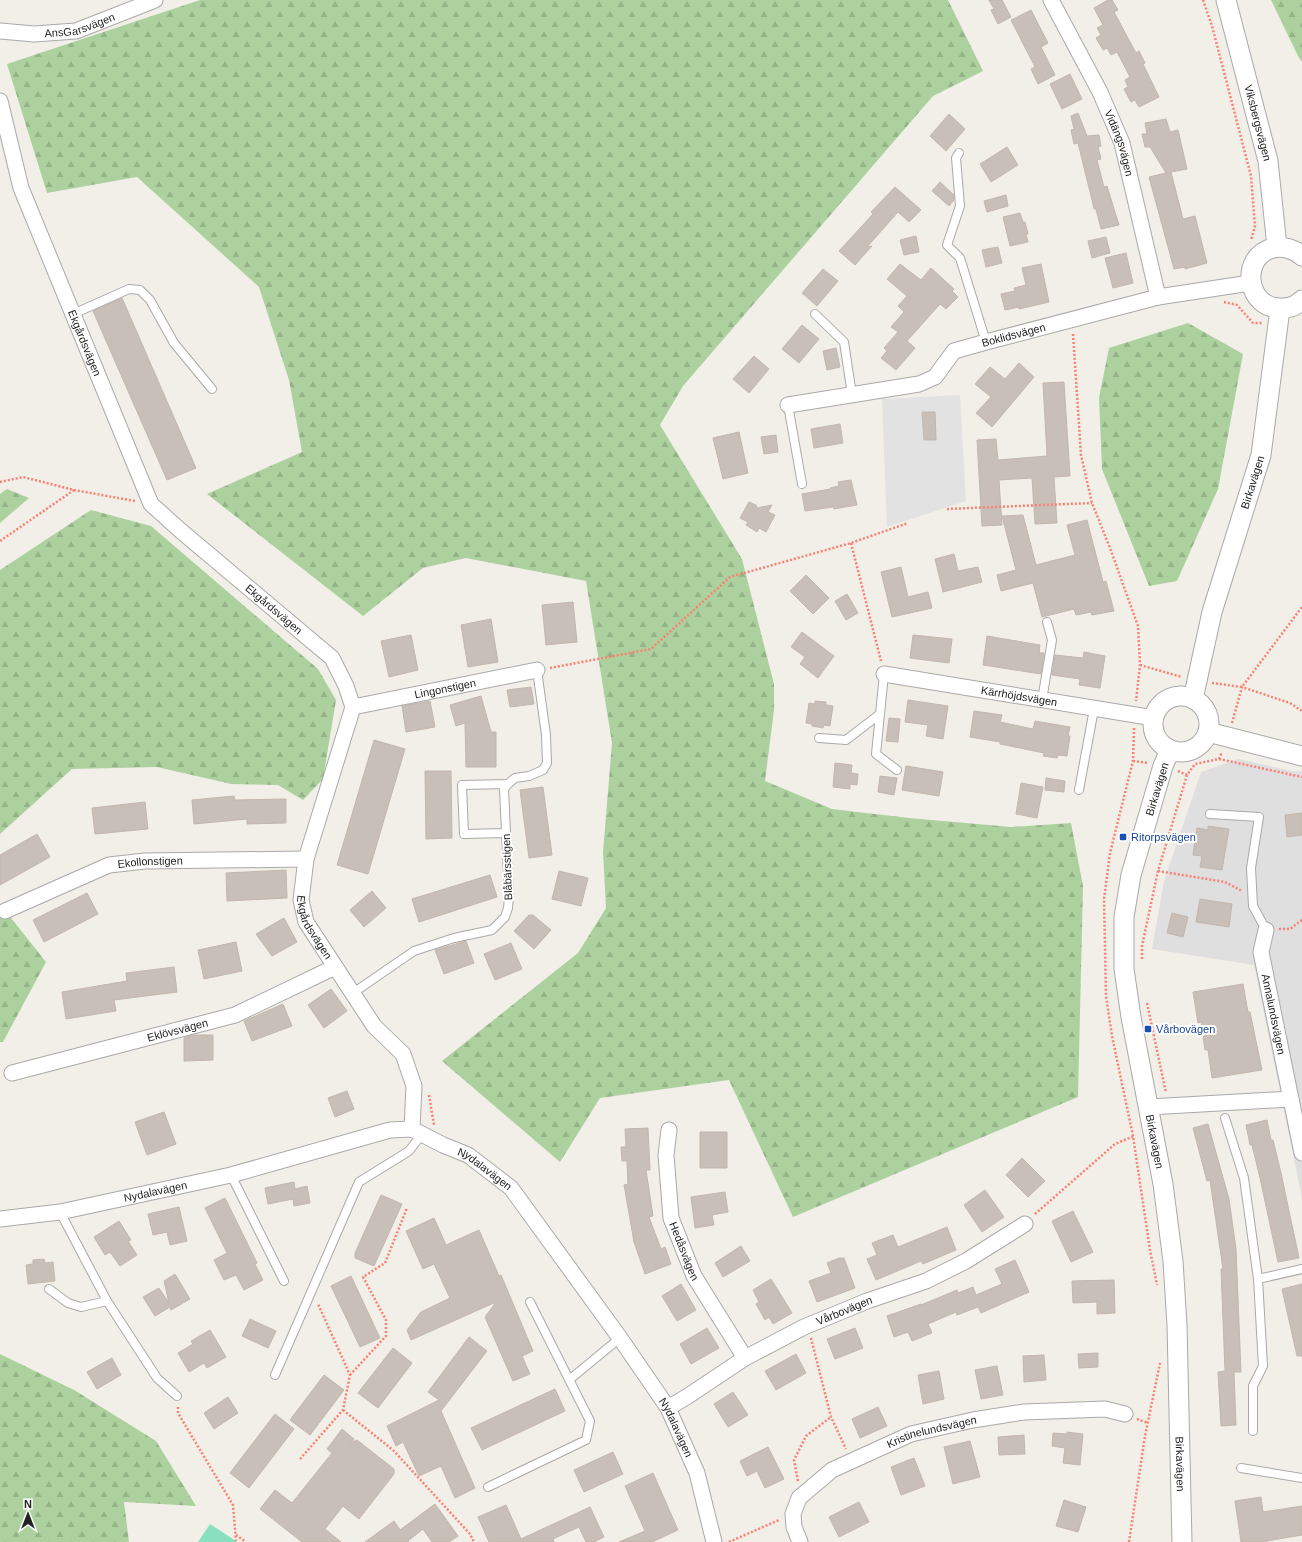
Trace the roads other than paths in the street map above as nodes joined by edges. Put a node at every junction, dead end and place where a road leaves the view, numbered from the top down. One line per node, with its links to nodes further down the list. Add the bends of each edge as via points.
1 (155, 0): 4 (street, AnsGarsvägen, via 76,31 34,34)
2 (1051, 0): 10 (street, Vidängsvägen, via 1100,92 1122,143)
3 (1226, 0): 7 (street, Viksbergsvägen, via 1268,161)
4 (0, 31)
5 (0, 100): 13 (street, Ekgårdsvägen, via 21,188)
6 (959, 153): 15 (lane, via 956,158 960,206 948,245 960,258)
7 (1277, 247): 8 (street, via 1293,250); 9 (street, via 1264,252 1256,260)
8 (1302, 256)
9 (1244, 284): 10 (street, Boklidsvägen); 12 (street, via 1268,306)
10 (1158, 297): 15 (street, Boklidsvägen)
11 (1302, 300): 12 (street, via 1294,306)
12 (1280, 308): 23 (street, Birkavägen, via 1261,455 1212,612)
13 (73, 314): 16 (lane, via 129,289 140,290 150,300 174,343); 25 (street, Ekgårdsvägen, via 151,504 332,658)
14 (815, 314): 17 (lane, via 844,342)
15 (986, 342): 17 (street, Boklidsvägen, via 954,352 935,377 919,384)
16 (212, 389)
17 (852, 395): 18 (street, Boklidsvägen)
18 (788, 405): 19 (lane)
19 (802, 484)
20 (1047, 622): 24 (lane, via 1052,640)
21 (537, 670): 25 (street, Lingonstigen); 34 (lane, via 547,763 542,770 515,778)
22 (884, 674): 24 (street, Kärrhöjdsvägen); 27 (lane)
23 (1195, 690): 28 (street, via 1166,701); 29 (street, via 1207,712)
24 (1042, 700): 26 (street, Kärrhöjdsvägen)
25 (353, 707): 38 (street, Ekgårdsvägen)
26 (1094, 709): 28 (street, Kärrhöjdsvägen); 35 (lane)
27 (880, 714): 30 (lane, via 846,740); 33 (lane, via 876,754)
28 (1154, 718): 31 (street, via 1154,729 1158,739)
29 (1208, 732): 31 (street, via 1203,742 1193,749 1181,752); 32 (street)
30 (819, 738)
31 (1170, 750): 45 (street, Birkavägen, via 1162,766 1131,875 1124,917 1124,969)
32 (1302, 756)
33 (897, 770)
34 (508, 784): 37 (lane, Blåbärsstigen, via 504,789); 37 (lane, via 462,785 464,834)
35 (1079, 790)
36 (1210, 814): 40 (lane, via 1259,817 1251,868 1253,906)
37 (505, 833): 42 (lane, Blåbärsstigen, via 509,902 505,917 499,924 492,930 454,938 414,951)
38 (306, 859): 39 (street, Ekollonstigen, via 145,861 109,865); 41 (street, Ekgårdsvägen, via 301,900 306,922)
39 (5, 911)
40 (1266, 930): 44 (street, Annalundsvägen, via 1261,952)
41 (335, 967): 42 (street, Ekgårdsvägen); 43 (street, Eklövsvägen, via 235,1015)
42 (352, 993): 48 (street, Ekgårdsvägen, via 374,1026 403,1054 414,1086)
43 (12, 1073)
44 (1291, 1099): 45 (street); 49 (street, Annalundsvägen)
45 (1149, 1107): 73 (street, Birkavägen, via 1173,1261 1177,1317)
46 (1225, 1118): 55 (lane, via 1244,1178)
47 (669, 1130): 61 (street, Hedåsvägen, via 666,1155 671,1218 694,1276)
48 (417, 1132): 50 (street, Nydalavägen, via 390,1130); 60 (street, Nydalavägen, via 468,1155 511,1188); 62 (lane, via 408,1150 359,1182)
49 (1302, 1153)
50 (231, 1175): 51 (street, Nydalavägen); 56 (lane)
51 (60, 1212): 52 (street, Nydalavägen); 58 (lane)
52 (0, 1219)
53 (1025, 1224): 61 (street, Vårbovägen, via 966,1261 926,1281 867,1301 808,1326)
54 (1302, 1269): 55 (lane)
55 (1258, 1279): 67 (lane, via 1263,1366 1253,1386)
56 (284, 1281)
57 (49, 1289): 58 (lane, via 68,1303 81,1307)
58 (107, 1301): 64 (lane, via 156,1378)
59 (530, 1302): 63 (lane)
60 (620, 1338): 63 (lane); 65 (street, Nydalavägen)
61 (745, 1358): 65 (street, Vårbovägen)
62 (275, 1375)
63 (569, 1380): 70 (lane, via 590,1421 586,1440)
64 (177, 1396)
65 (668, 1408): 71 (street, Nydalavägen, via 697,1473)
66 (1125, 1414): 72 (street, Kristinelundsvägen, via 1105,1409 1024,1412 911,1434 832,1470 799,1498 793,1514 794,1527)
67 (1253, 1431)
68 (1240, 1468): 69 (lane)
69 (1302, 1478)
70 (488, 1487)
71 (714, 1542)
72 (800, 1542)
73 (1182, 1542)

